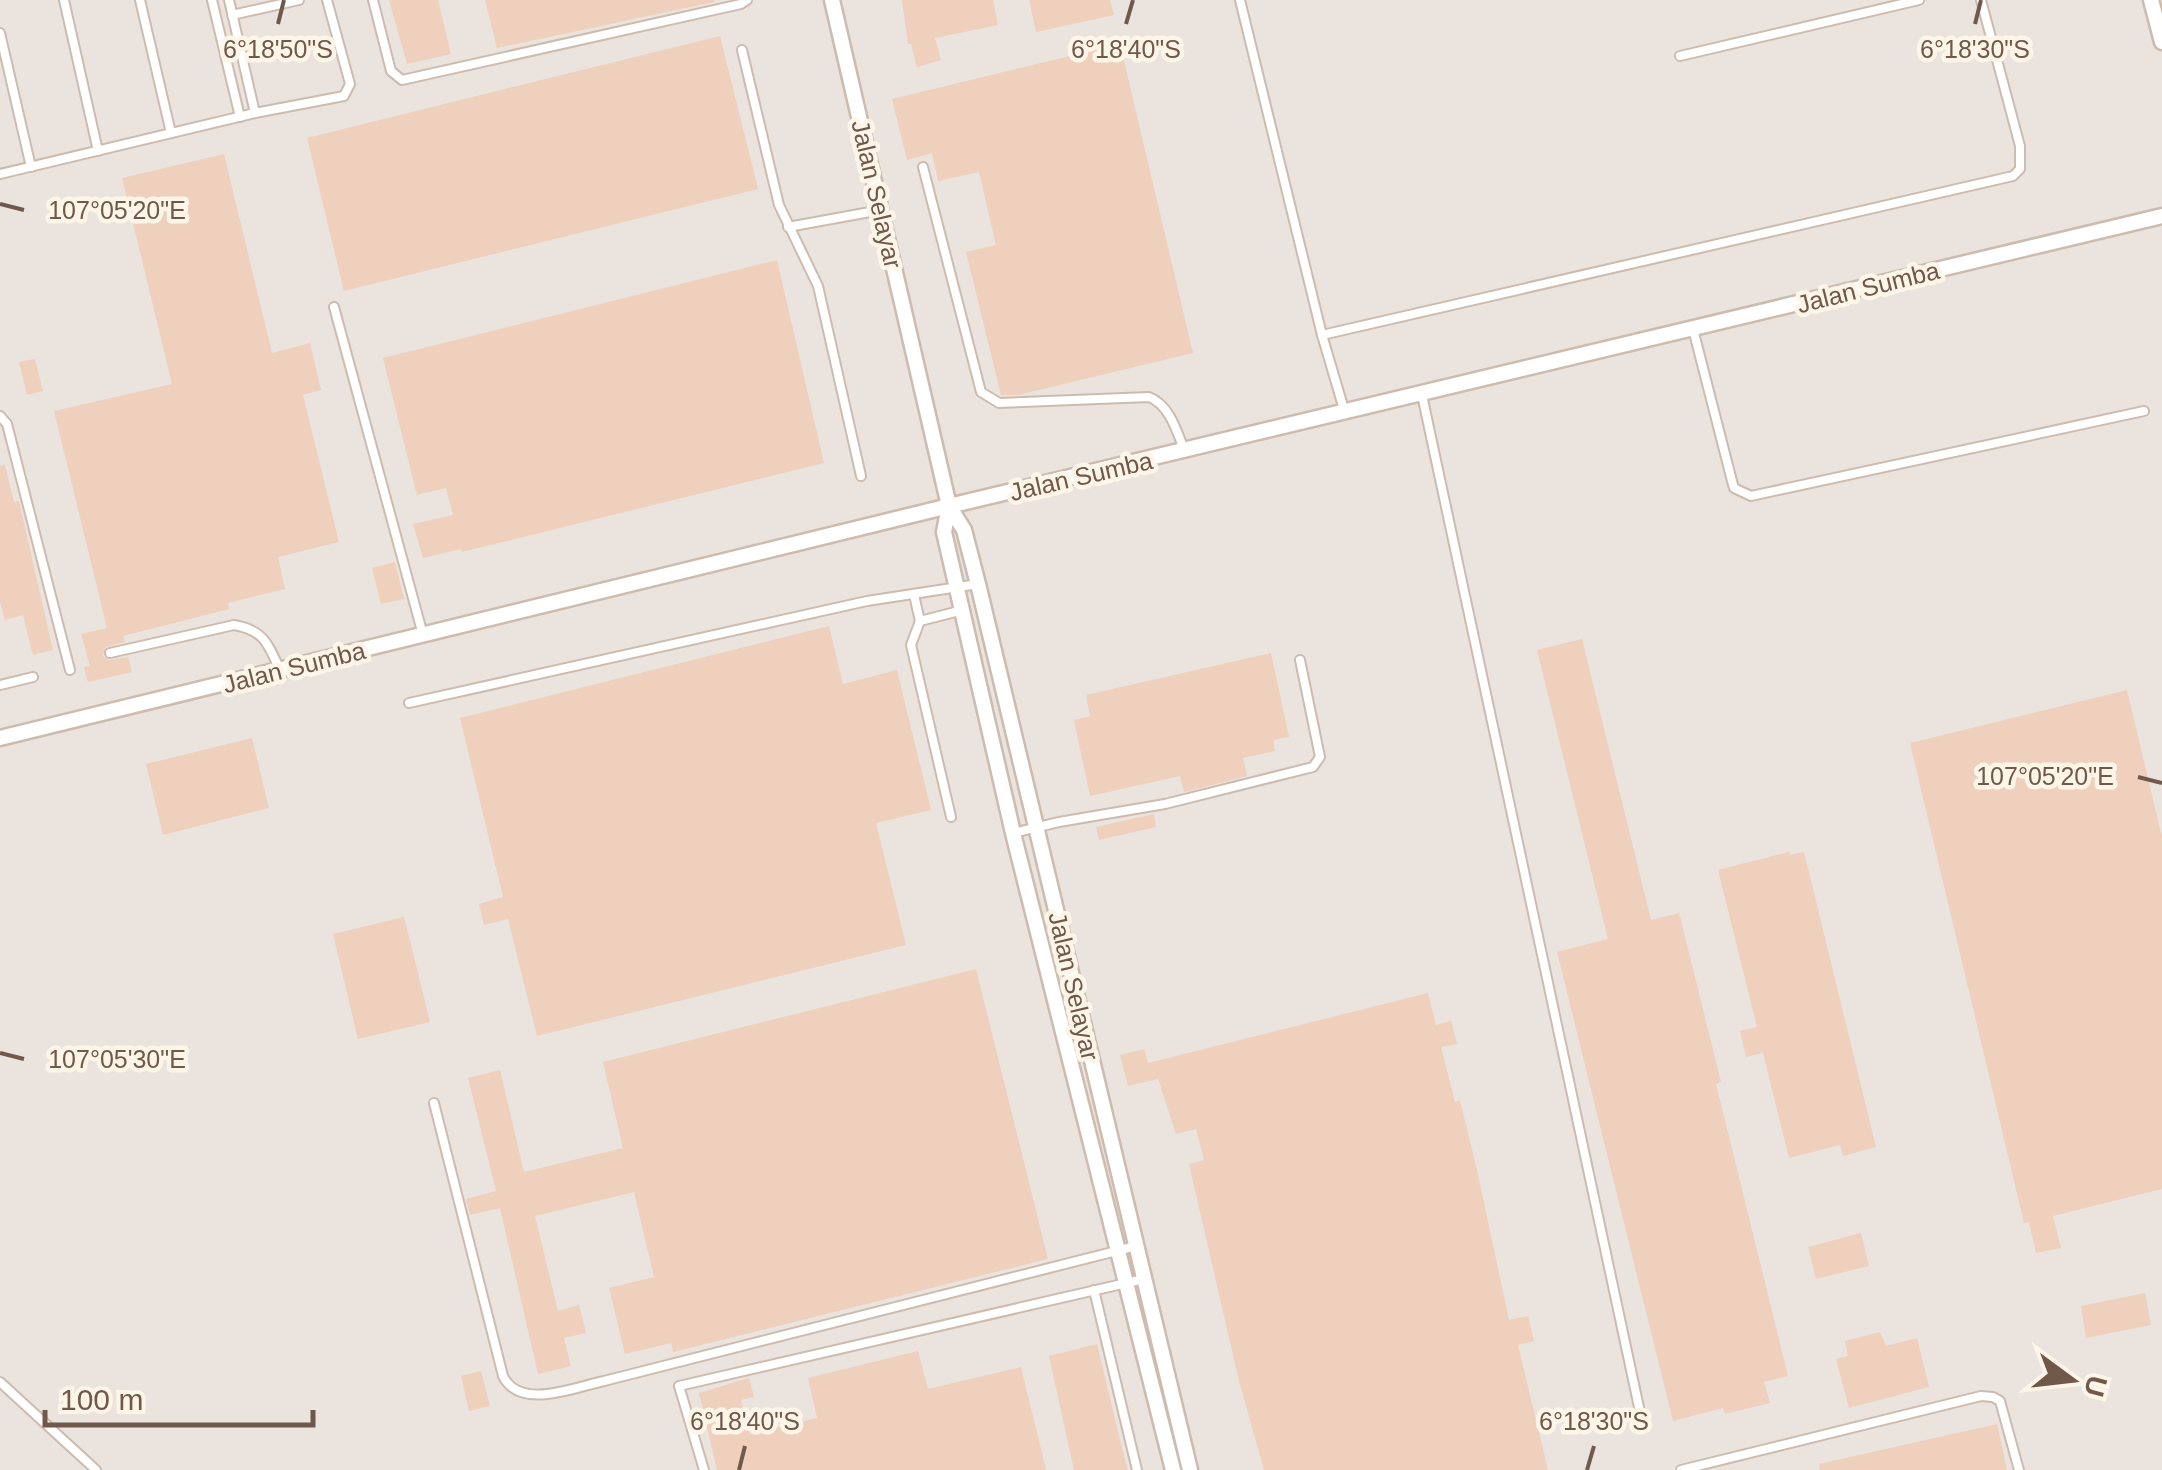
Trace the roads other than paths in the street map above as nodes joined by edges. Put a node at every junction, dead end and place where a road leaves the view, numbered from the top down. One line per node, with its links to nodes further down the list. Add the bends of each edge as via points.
1 (64, 0): 22 (lane)
2 (140, 0): 21 (lane)
3 (212, 0): 20 (lane)
4 (229, 0): 14 (lane)
5 (299, 0): 14 (lane)
6 (327, 0): 19 (lane, via 350,84 344,96)
7 (373, 0): 8 (lane, via 392,71 402,80)
8 (747, 0)
9 (832, 0): 26 (street, Jalan Selayar)
10 (1240, 0): 31 (lane)
11 (1919, 0): 18 (lane)
12 (1981, 0): 31 (lane, via 2020,146 2020,169 2012,176)
13 (2152, 0): 16 (street)
14 (232, 16): 19 (lane)
15 (0, 33): 23 (lane)
16 (2162, 42)
17 (742, 50): 28 (lane)
18 (1680, 56)
19 (254, 113): 20 (lane)
20 (240, 118): 21 (lane)
21 (171, 134): 22 (lane)
22 (98, 151): 23 (lane)
23 (31, 166): 25 (lane)
24 (923, 168): 36 (lane, via 980,392 999,403 1149,397 1169,415)
25 (0, 174)
26 (881, 210): 28 (lane); 38 (street, Jalan Selayar)
27 (2162, 216): 30 (street, Jalan Sumba)
28 (788, 227): 37 (lane, via 818,286)
29 (334, 307): 44 (lane)
30 (1693, 329): 32 (street, Jalan Sumba); 33 (lane, via 1734,488 1751,496)
31 (1322, 334): 34 (lane)
32 (1422, 394): 34 (street, Jalan Sumba); 69 (lane)
33 (2144, 411)
34 (1345, 413): 36 (street, Jalan Sumba)
35 (0, 416): 47 (lane)
36 (1185, 452): 38 (street, Jalan Sumba)
37 (862, 476)
38 (949, 506): 39 (street, Jalan Selayar, via 964,530); 40 (street, Jalan Selayar, via 944,532); 44 (street, Jalan Sumba)
39 (978, 584): 40 (lane); 54 (street, Jalan Selayar)
40 (958, 587): 41 (lane); 42 (street, Jalan Selayar)
41 (914, 595): 43 (lane); 51 (lane)
42 (963, 610): 43 (lane); 55 (street, Jalan Selayar)
43 (920, 621): 53 (lane, via 911,646)
44 (423, 636): 48 (street, Jalan Sumba)
45 (110, 652): 48 (lane, via 234,624 266,638)
46 (1300, 660): 54 (lane, via 1320,756 1312,767)
47 (70, 670)
48 (280, 670): 52 (street, Jalan Sumba)
49 (33, 677): 50 (lane)
50 (0, 685)
51 (409, 702)
52 (0, 738)
53 (951, 817)
54 (1036, 828): 55 (lane); 56 (street, Jalan Selayar)
55 (1014, 833): 57 (street, Jalan Selayar)
56 (1065, 951): 57 (street); 59 (street, Jalan Selayar)
57 (1045, 955): 60 (street, Jalan Selayar)
58 (434, 1103): 62 (lane, via 503,1376 520,1393 604,1381)
59 (1103, 1110): 60 (street); 61 (street, Jalan Selayar)
60 (1085, 1113): 62 (street, Jalan Selayar)
61 (1136, 1246): 62 (lane); 63 (street, Jalan Selayar)
62 (1120, 1250): 64 (street, Jalan Selayar)
63 (1144, 1280): 64 (lane); 66 (street, Jalan Selayar)
64 (1127, 1282): 65 (lane); 67 (street, Jalan Selayar)
65 (1094, 1290): 71 (lane, via 680,1386); 72 (lane)
66 (1164, 1361): 67 (street); 74 (street, Jalan Selayar)
67 (1148, 1365): 73 (street, Jalan Selayar)
68 (0, 1382): 70 (lane)
69 (1643, 1426)
70 (96, 1470)
71 (704, 1470)
72 (1137, 1470)
73 (1173, 1470)
74 (1190, 1470)
75 (1682, 1470): 76 (lane, via 1982,1396 2000,1402)
76 (2019, 1470)

